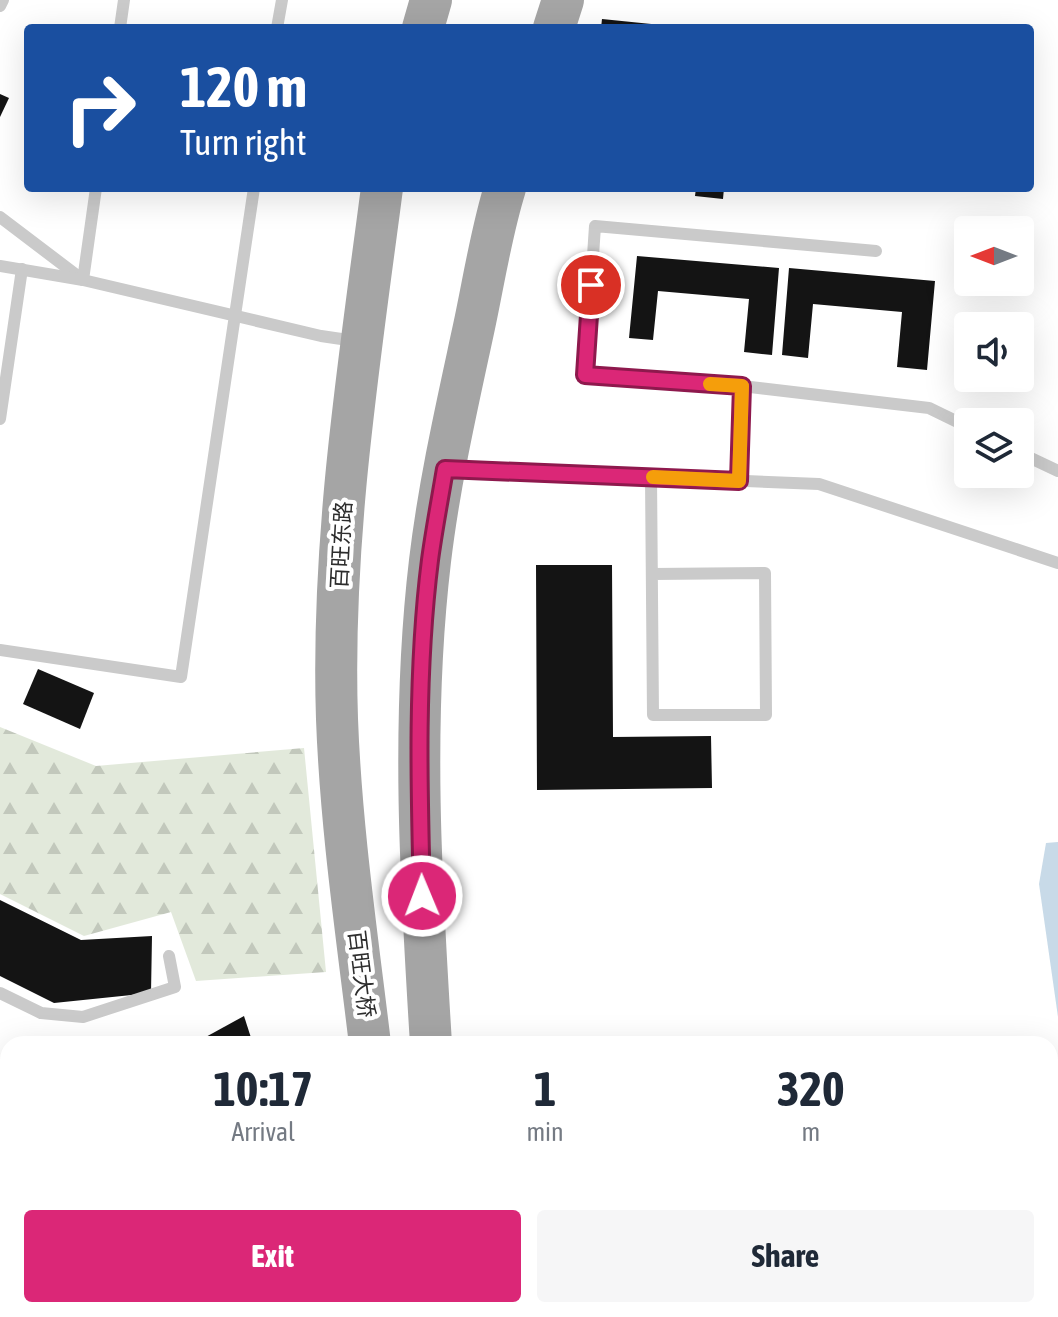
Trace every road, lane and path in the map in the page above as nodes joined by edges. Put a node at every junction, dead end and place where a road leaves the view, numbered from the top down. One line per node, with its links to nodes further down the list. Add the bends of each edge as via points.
1 (3, 0): 6 (lane)
2 (124, 0): 7 (lane)
3 (282, 0): 8 (lane)
4 (431, 0): 9 (main road)
5 (563, 0): 10 (main road)
6 (0, 6)
7 (121, 24)
8 (278, 24)
9 (424, 24)
10 (555, 24)
11 (95, 192): 19 (lane)
12 (253, 192): 20 (lane)
13 (381, 192): 21 (main road, 百旺东路)
14 (504, 192): 26 (main road)
15 (0, 217): 19 (lane)
16 (876, 251): 22 (lane, via 595,226 585,375)
17 (0, 266): 18 (lane)
18 (22, 269): 19 (lane); 23 (lane)
19 (83, 280): 20 (lane)
20 (235, 315): 21 (lane); 32 (lane, via 181,677)
21 (362, 341): 33 (main road, 百旺东路, via 346,460 338,586 338,730)
22 (742, 386): 24 (lane, via 929,408); 29 (lane)
23 (0, 419)
24 (954, 420)
25 (1034, 460): 27 (lane)
26 (445, 469): 28 (lane); 37 (main road, via 430,561 421,685 419,799)
27 (1058, 471)
28 (651, 477): 29 (lane); 31 (lane)
29 (739, 481): 30 (lane, via 819,484)
30 (1058, 563)
31 (652, 574): 31 (lane, via 653,715 766,715 765,573)
32 (0, 650)
33 (353, 904): 36 (main road, 百旺大桥)
34 (169, 956): 35 (lane, via 175,987 83,1017 41,1013)
35 (0, 993)
36 (369, 1036)
37 (431, 1036)

